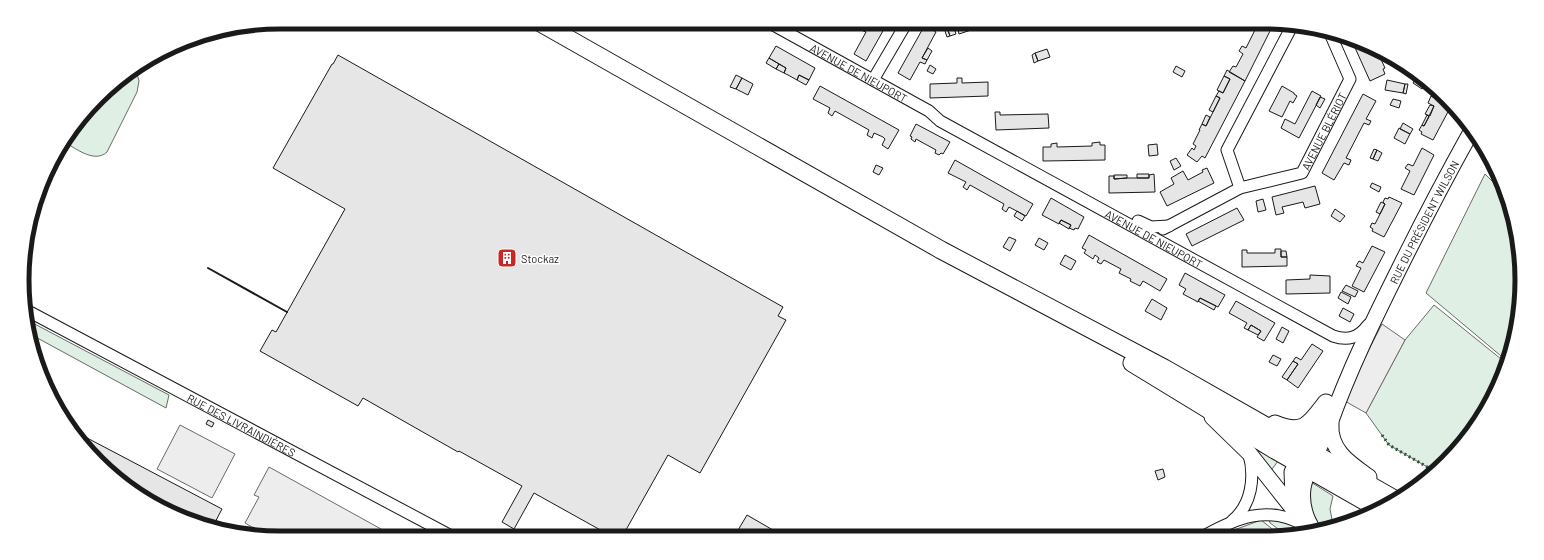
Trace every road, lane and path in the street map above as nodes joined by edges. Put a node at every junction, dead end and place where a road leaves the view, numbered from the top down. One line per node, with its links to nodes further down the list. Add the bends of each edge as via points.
1 (551, 29): 12 (main road, via 941,250)
2 (781, 29): 6 (street, AVENUE DE NIEUPORT)
3 (903, 29): 6 (street)
4 (1290, 31): 9 (street, via 1227,150)
5 (1332, 39): 9 (street, AVENUE BLÉRIOT, via 1350,79 1302,173)
6 (873, 80): 7 (street, AVENUE DE NIEUPORT)
7 (929, 111): 10 (street, AVENUE DE NIEUPORT, via 941,113 1151,227); 11 (street, AVENUE DE NIEUPORT, via 940,121)
8 (1469, 135): 13 (main road, RUE DU PRÉSIDENT WILSON)
9 (1240, 188): 10 (street, AVENUE BLÉRIOT)
10 (1169, 226): 11 (street, AVENUE BLÉRIOT)
11 (1150, 235): 13 (street, AVENUE DE NIEUPORT, via 1333,336 1345,339 1357,336)
12 (1019, 290): 15 (main road); 16 (main road)
13 (1377, 313): 17 (main road, RUE DU PRÉSIDENT WILSON, via 1354,348)
14 (31, 314): 26 (street, RUE DES LIVRAINDIÈRES)
15 (1164, 368): 17 (main road, via 1287,428 1298,429 1308,426); 18 (main road)
16 (1195, 402): 19 (main road); 20 (main road)
17 (1329, 411): 18 (main road, RUE DU PRÉSIDENT WILSON); 21 (main road, via 1332,438 1342,457)
18 (1311, 450): 20 (main road, RUE DU PRÉSIDENT WILSON); 22 (main road)
19 (1249, 453): 24 (street, via 1252,471 1250,492 1241,512); 25 (main road)
20 (1303, 467): 23 (main road); 25 (main road); 25 (main road, via 1292,472 1291,479 1293,498)
21 (1395, 494)
22 (1390, 497)
23 (1373, 506)
24 (1230, 522): 25 (street, via 1267,514 1282,516); 27 (street)
25 (1305, 525)
26 (442, 531)
27 (1213, 531)

